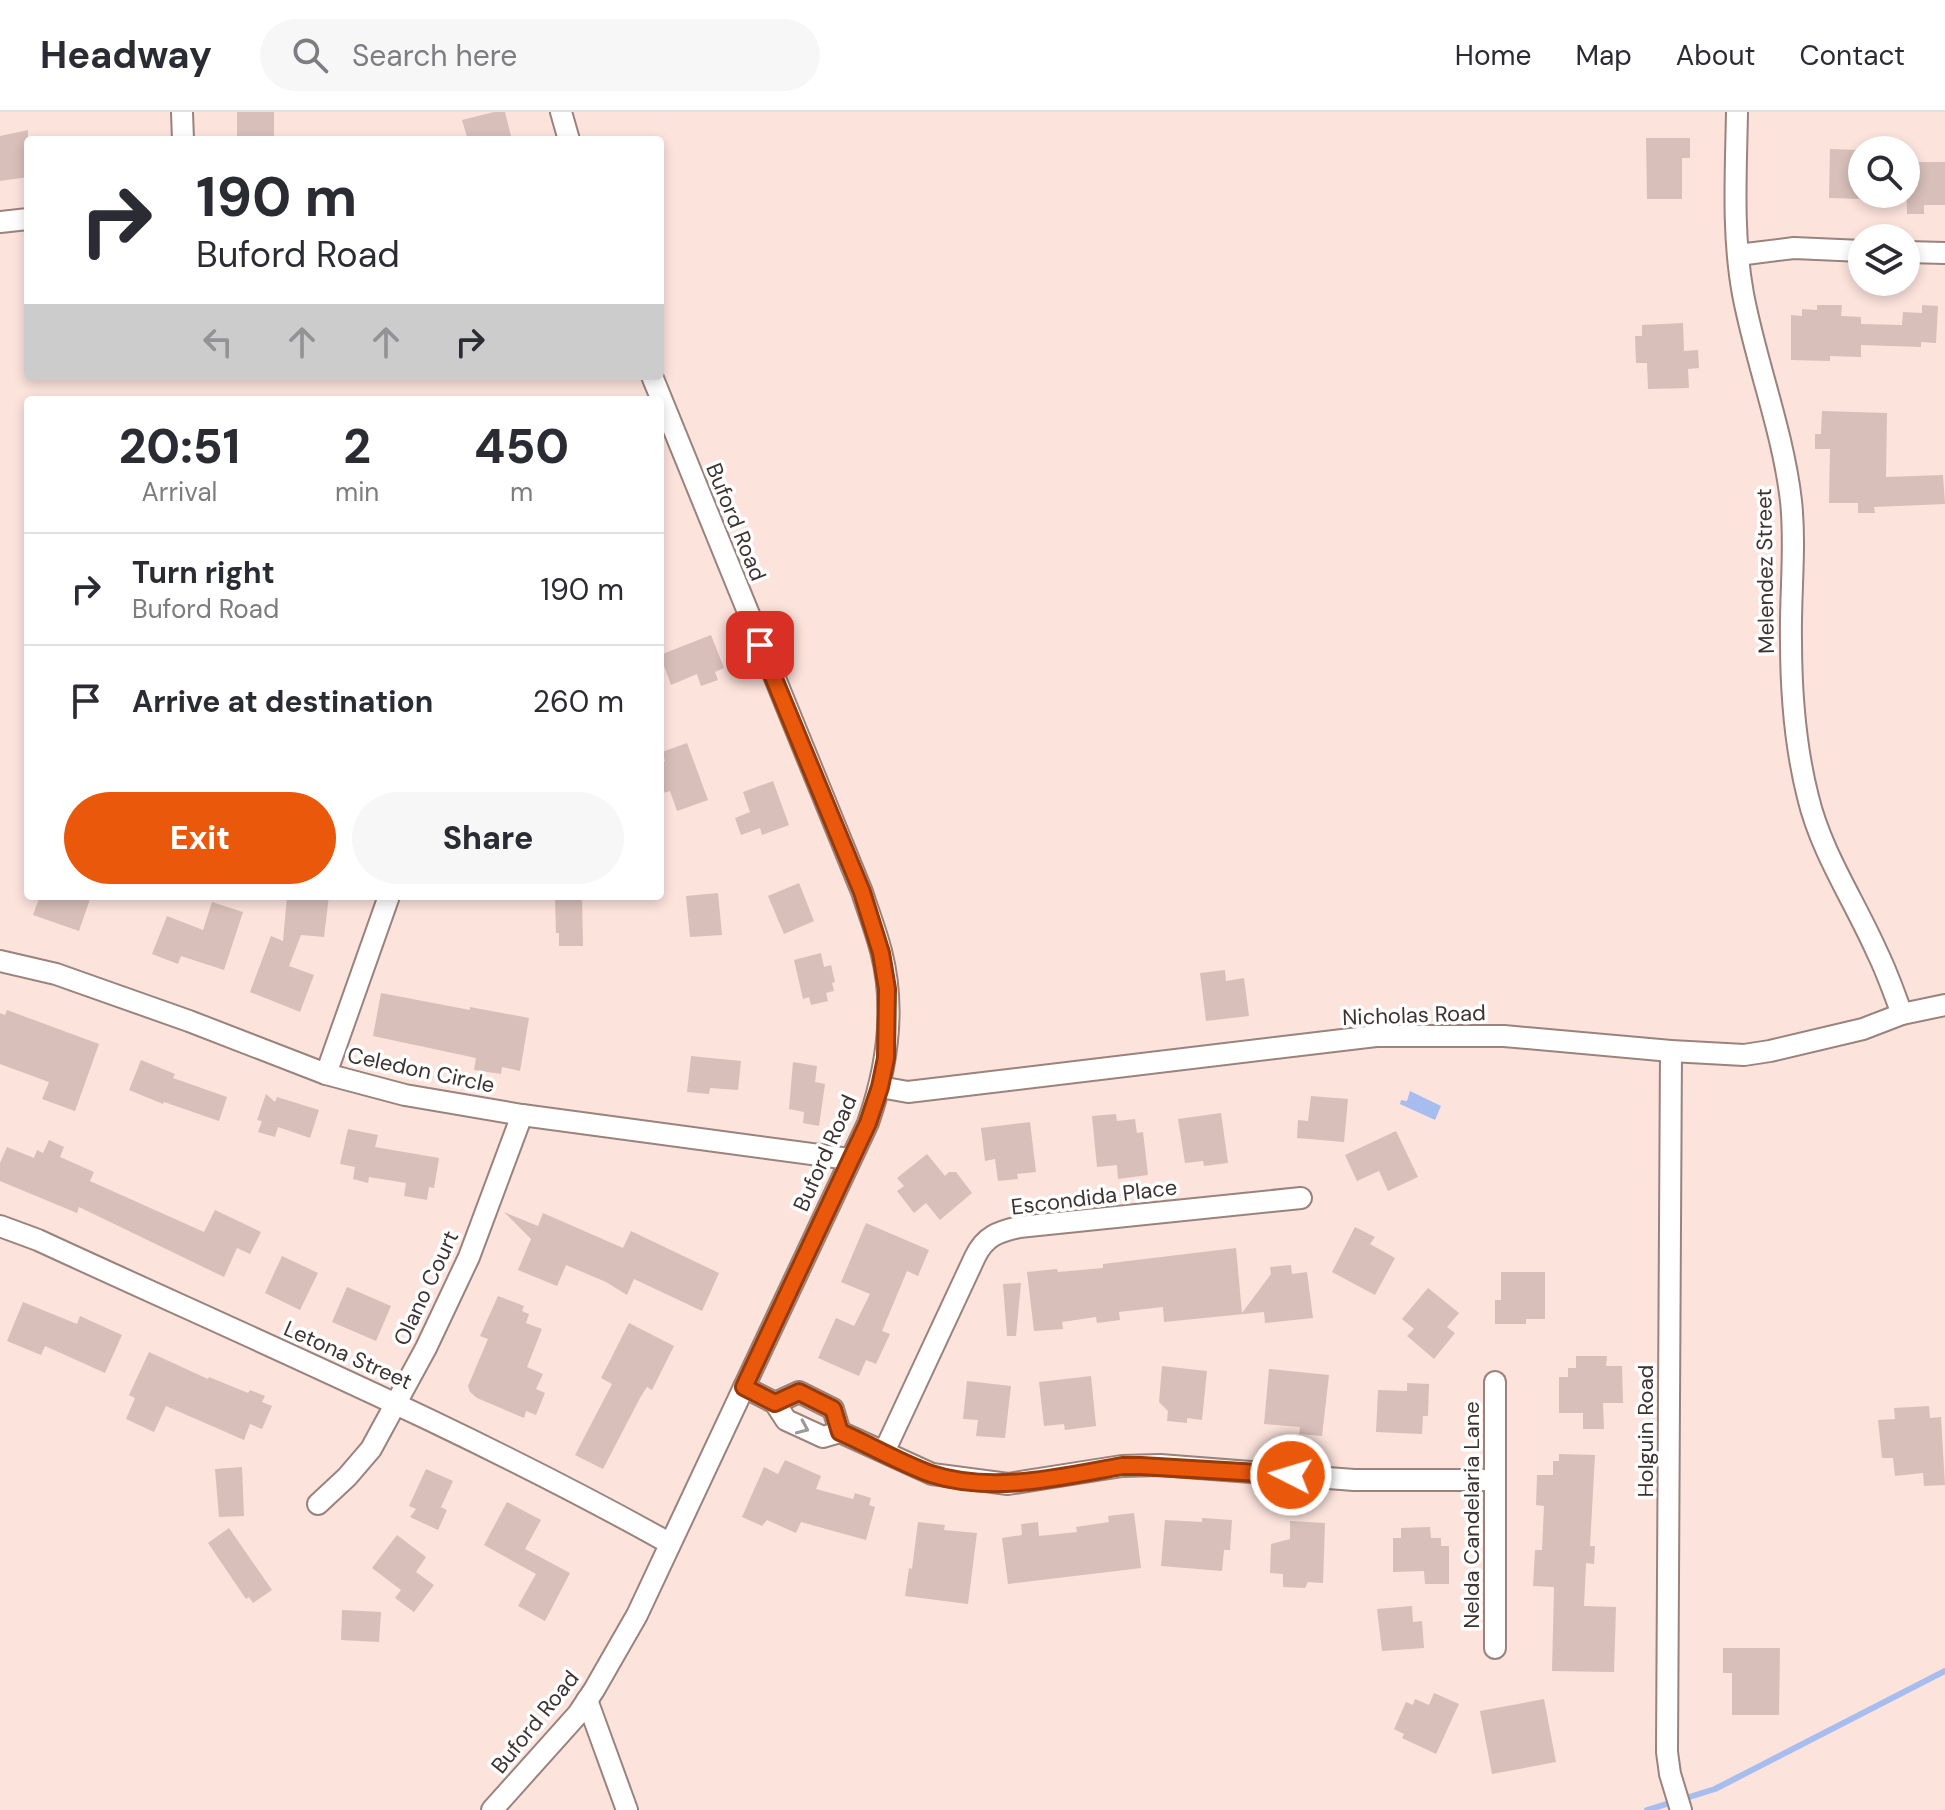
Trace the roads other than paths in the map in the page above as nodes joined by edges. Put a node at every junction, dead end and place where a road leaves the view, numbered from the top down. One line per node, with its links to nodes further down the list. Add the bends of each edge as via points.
1 (182, 112): 4 (street)
2 (561, 112): 5 (street)
3 (1737, 112): 11 (street, Melendez Street)
4 (183, 136)
5 (568, 136)
6 (24, 219): 7 (street)
7 (0, 222)
8 (1848, 250): 11 (street, via 1794,248)
9 (1920, 252): 10 (street)
10 (1945, 253)
11 (1738, 255): 16 (street, Melendez Street, via 1791,501 1794,720 1807,795)
12 (664, 405): 19 (street, Buford Road, via 862,892 881,953 888,1020)
13 (388, 900): 18 (street)
14 (0, 961): 18 (street, Celedon Circle, via 56,974)
15 (1945, 1005): 16 (street, Nicholas Road)
16 (1902, 1014): 17 (street, Nicholas Road, via 1770,1051)
17 (1671, 1051): 19 (street, Nicholas Road, via 1504,1036 1376,1036 908,1092); 37 (street, Holguin Road, via 1667,1752)
18 (326, 1074): 20 (street, Celedon Circle, via 405,1095)
19 (880, 1087): 21 (street, Buford Road)
20 (522, 1115): 21 (street, Celedon Circle); 26 (street, Olano Court, via 469,1257)
21 (849, 1159): 25 (street, Buford Road)
22 (1301, 1198): 29 (street, Escondida Place, via 996,1233 975,1257)
23 (0, 1226): 26 (street, Letona Street)
24 (1495, 1382): 30 (street, Nelda Candelaria Lane)
25 (744, 1387): 27 (street); 32 (street, Buford Road)
26 (397, 1403): 31 (street, Olano Court, via 371,1449); 32 (street, Letona Street)
27 (775, 1403): 28 (street, one-way to 28, via 786,1420 823,1437); 28 (street, via 799,1392 833,1409)
28 (840, 1432): 29 (street)
29 (884, 1452): 30 (street, via 932,1474 1008,1484 1160,1465 1354,1480)
30 (1495, 1480): 33 (street, Nelda Candelaria Lane)
31 (318, 1504)
32 (669, 1543): 34 (street, Buford Road, via 637,1615)
33 (1495, 1648)
34 (587, 1700): 35 (street, Buford Road); 36 (street)
35 (492, 1810)
36 (627, 1810)
37 (1681, 1810)

